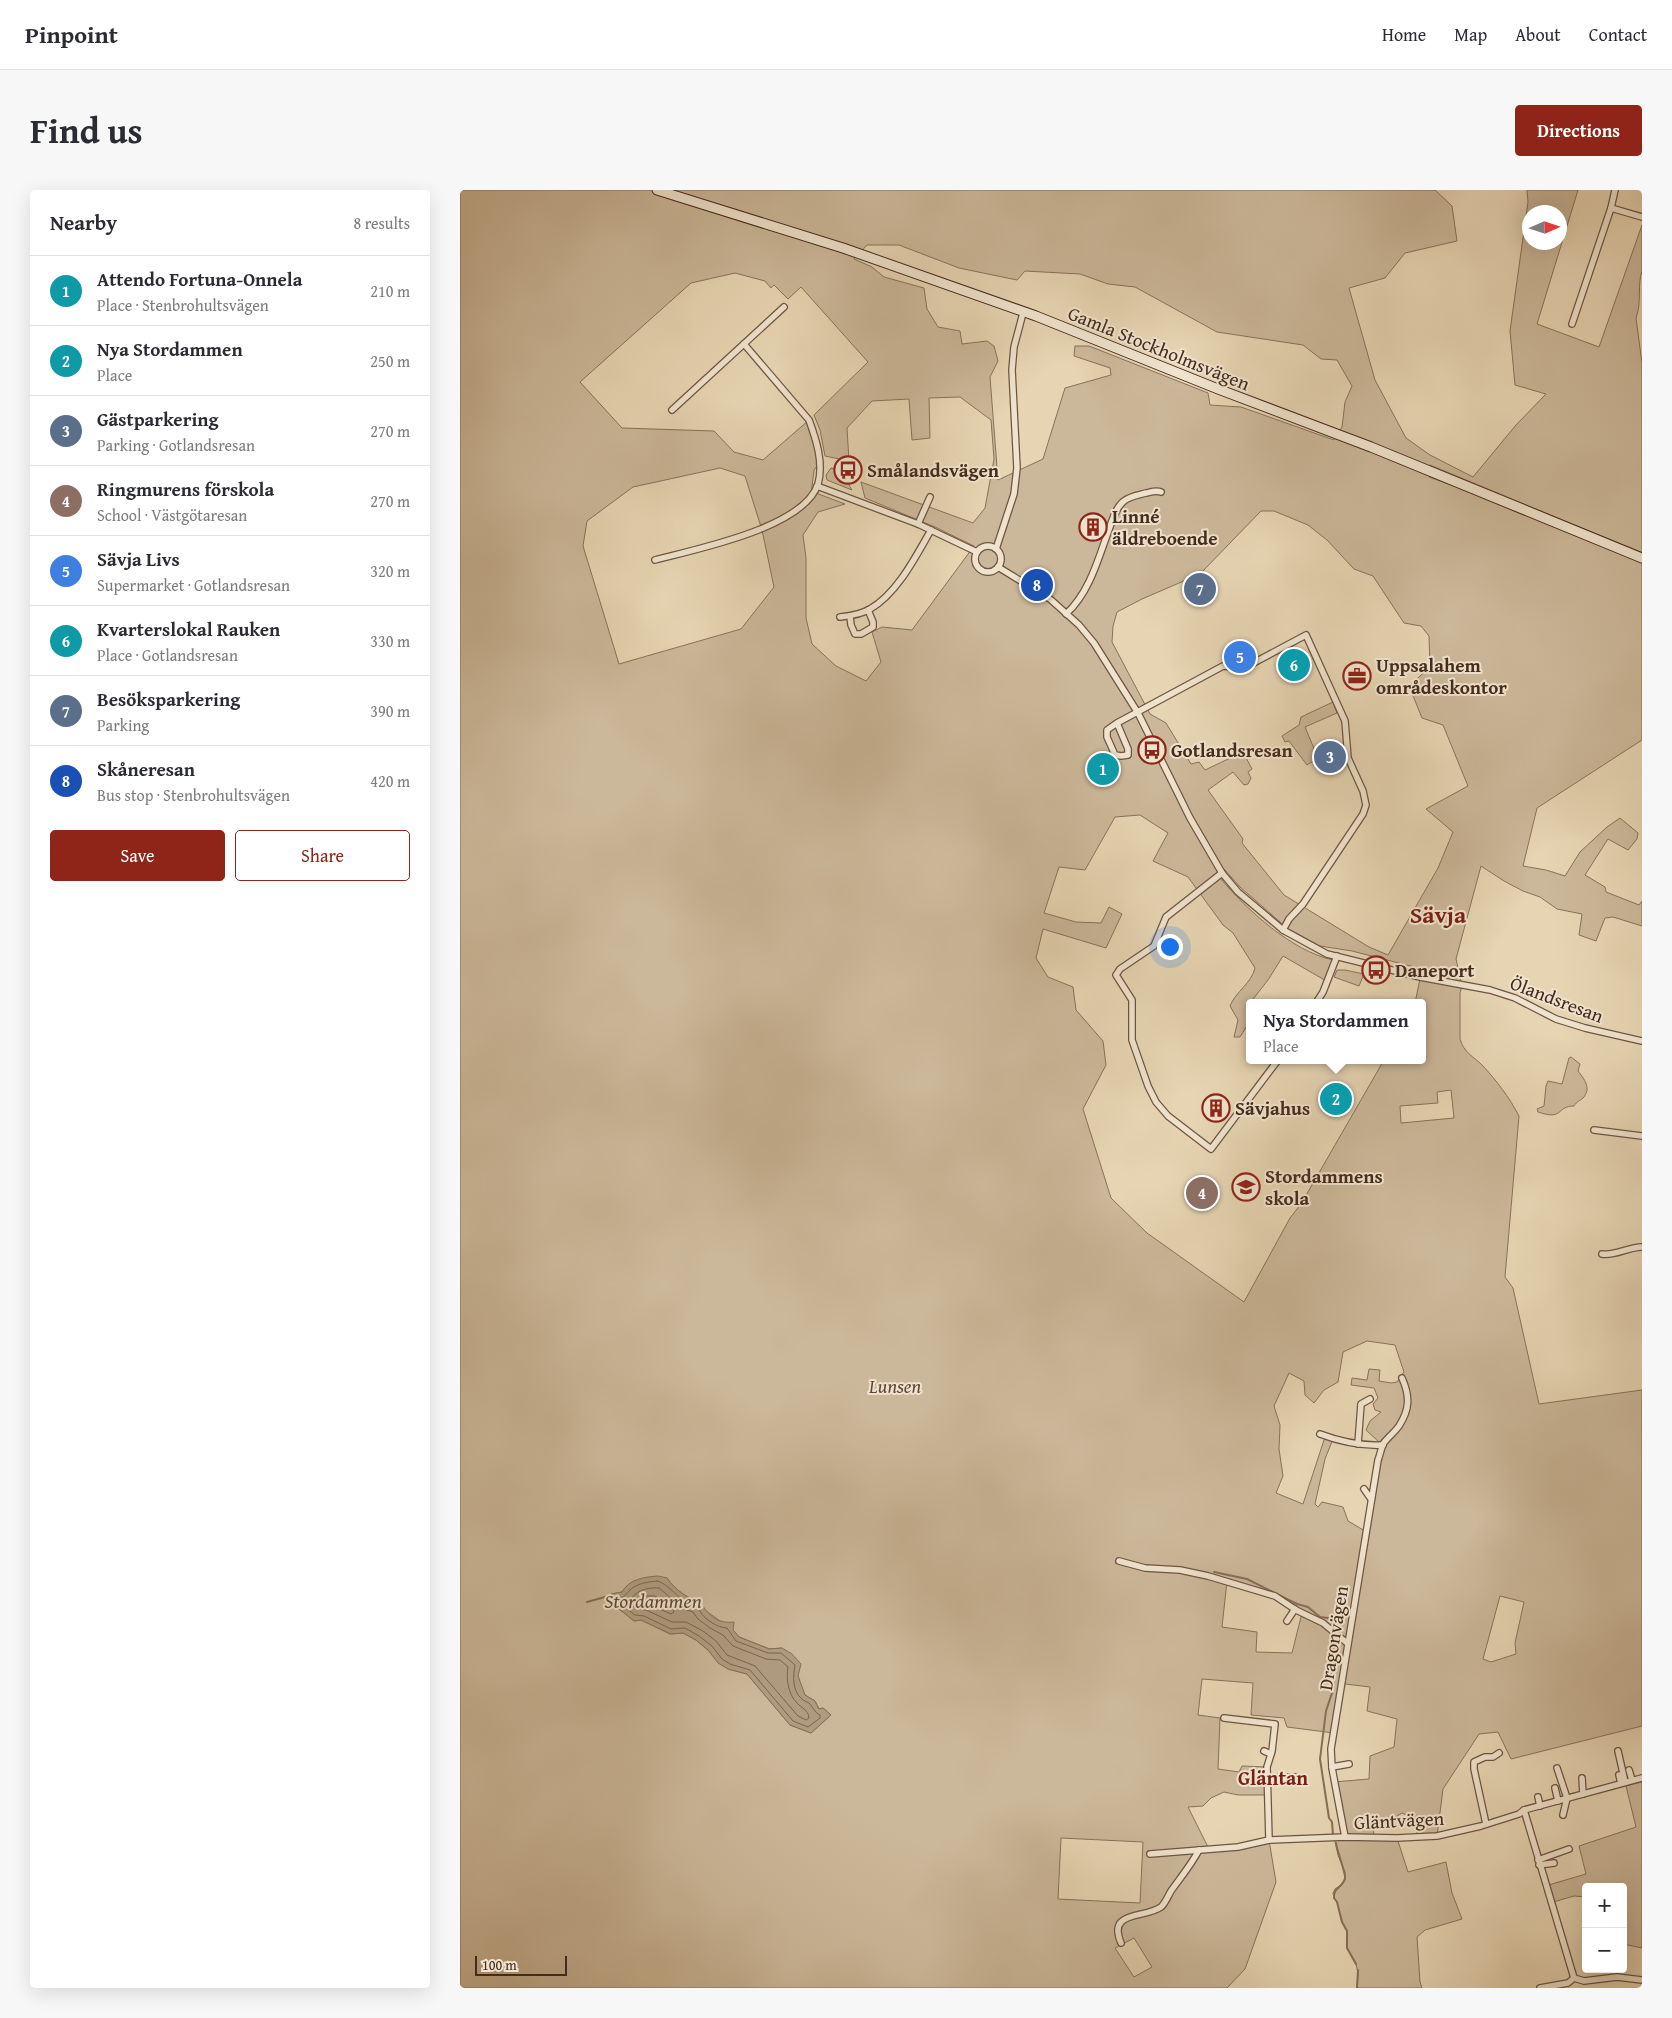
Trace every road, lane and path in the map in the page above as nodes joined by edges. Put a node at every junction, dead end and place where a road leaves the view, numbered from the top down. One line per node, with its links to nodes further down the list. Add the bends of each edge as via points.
1 (657, 190): 6 (main road, Gamla Stockholmsvägen, via 843,248)
2 (1615, 190): 3 (street)
3 (1611, 208): 4 (street); 7 (street)
4 (1642, 217)
5 (784, 307): 8 (street)
6 (1023, 313): 15 (street, via 1012,370 1017,468 1014,494); 17 (main road, Gamla Stockholmsvägen, via 1371,447)
7 (1572, 324)
8 (744, 344): 9 (street); 10 (street, via 809,420 820,463)
9 (672, 410)
10 (818, 486): 13 (street); 18 (street, via 786,518 762,530)
11 (1161, 492): 21 (street, via 1132,497 1123,502 1116,512 1088,585 1077,604)
12 (930, 497): 13 (street)
13 (918, 524): 14 (street)
14 (931, 530): 16 (street); 20 (street, via 913,562 889,593)
15 (996, 549): 16 (street, via 986,546); 19 (street, via 1000,558)
16 (977, 552): 19 (street, via 974,560 981,571 990,572)
17 (1642, 558)
18 (655, 560)
19 (998, 566): 21 (street, Ölandsresan, via 1050,599)
20 (868, 610): 22 (street); 22 (street, via 873,627 861,634 855,634)
21 (1066, 614): 24 (street, Ölandsresan, via 1094,643)
22 (850, 616): 23 (street)
23 (840, 617)
24 (1138, 713): 25 (street); 26 (street, Ölandsresan, via 1190,818); 27 (street, via 1223,666 1244,668 1306,635 1345,721 1348,758 1366,805)
25 (1117, 723): 25 (street, via 1128,749 1125,756 1115,755 1107,737 1107,730)
26 (1222, 873): 27 (street, Ölandsresan, via 1238,892); 31 (street, via 1166,917 1154,946 1116,975 1132,1000 1132,1040 1156,1102 1168,1116 1211,1149)
27 (1283, 930): 28 (street, Ölandsresan, via 1327,954)
28 (1337, 956): 29 (street); 30 (street, Ölandsresan, via 1490,990 1515,998 1556,1019)
29 (1318, 999)
30 (1642, 1041)
31 (1275, 1064)
32 (1594, 1130): 33 (street)
33 (1642, 1136)
34 (1642, 1247): 35 (street)
35 (1602, 1254)
36 (1402, 1378): 40 (street, via 1408,1390 1407,1410 1399,1426)
37 (1370, 1399): 39 (street, via 1361,1404 1356,1433)
38 (1320, 1434): 39 (street, via 1340,1442)
39 (1358, 1444): 40 (street)
40 (1382, 1445): 42 (street, Dragonvägen)
41 (1364, 1489): 42 (street)
42 (1371, 1499): 46 (street, Dragonvägen)
43 (1119, 1561): 44 (street, via 1145,1568 1208,1576 1275,1596)
44 (1295, 1610): 45 (street); 46 (street, via 1323,1623)
45 (1287, 1621)
46 (1347, 1643): 53 (street, Dragonvägen, via 1331,1749)
47 (1224, 1718): 50 (street, via 1275,1724)
48 (1264, 1751): 50 (street)
49 (1618, 1752): 61 (street)
50 (1272, 1754): 58 (street)
51 (1499, 1754): 70 (street, via 1474,1762 1480,1810)
52 (1349, 1764): 53 (street)
53 (1332, 1767): 71 (street, Dragonvägen)
54 (1557, 1768): 65 (street)
55 (1629, 1770): 61 (street)
56 (1619, 1775): 61 (street)
57 (1295, 1777): 58 (street)
58 (1267, 1778): 72 (street, via 1265,1802)
59 (1582, 1778): 63 (street)
60 (1642, 1778): 61 (street, Gläntvägen)
61 (1626, 1782): 63 (street, Gläntvägen)
62 (1555, 1788): 66 (street)
63 (1588, 1795): 65 (street, Gläntvägen)
64 (1538, 1797): 67 (street)
65 (1566, 1798): 66 (street, Gläntvägen); 69 (street)
66 (1558, 1801): 67 (street, Gläntvägen)
67 (1540, 1806): 68 (street, Gläntvägen)
68 (1524, 1810): 70 (street, Gläntvägen); 76 (street)
69 (1563, 1815)
70 (1486, 1824): 71 (street, Gläntvägen, via 1438,1836)
71 (1344, 1837): 72 (street, Gläntvägen)
72 (1269, 1840): 74 (street, Gläntvägen, via 1238,1847)
73 (1568, 1849): 76 (street)
74 (1199, 1850): 75 (street, Gläntvägen); 80 (street, via 1161,1907 1126,1918 1119,1925 1117,1934)
75 (1150, 1854)
76 (1538, 1862): 77 (street); 79 (street)
77 (1554, 1863)
78 (1543, 1900): 79 (street)
79 (1550, 1903): 81 (street)
80 (1121, 1944)
81 (1574, 1978): 82 (street, via 1584,1981 1617,1977); 83 (street)
82 (1642, 1980)
83 (1563, 1986): 84 (street)
84 (1540, 1988)

